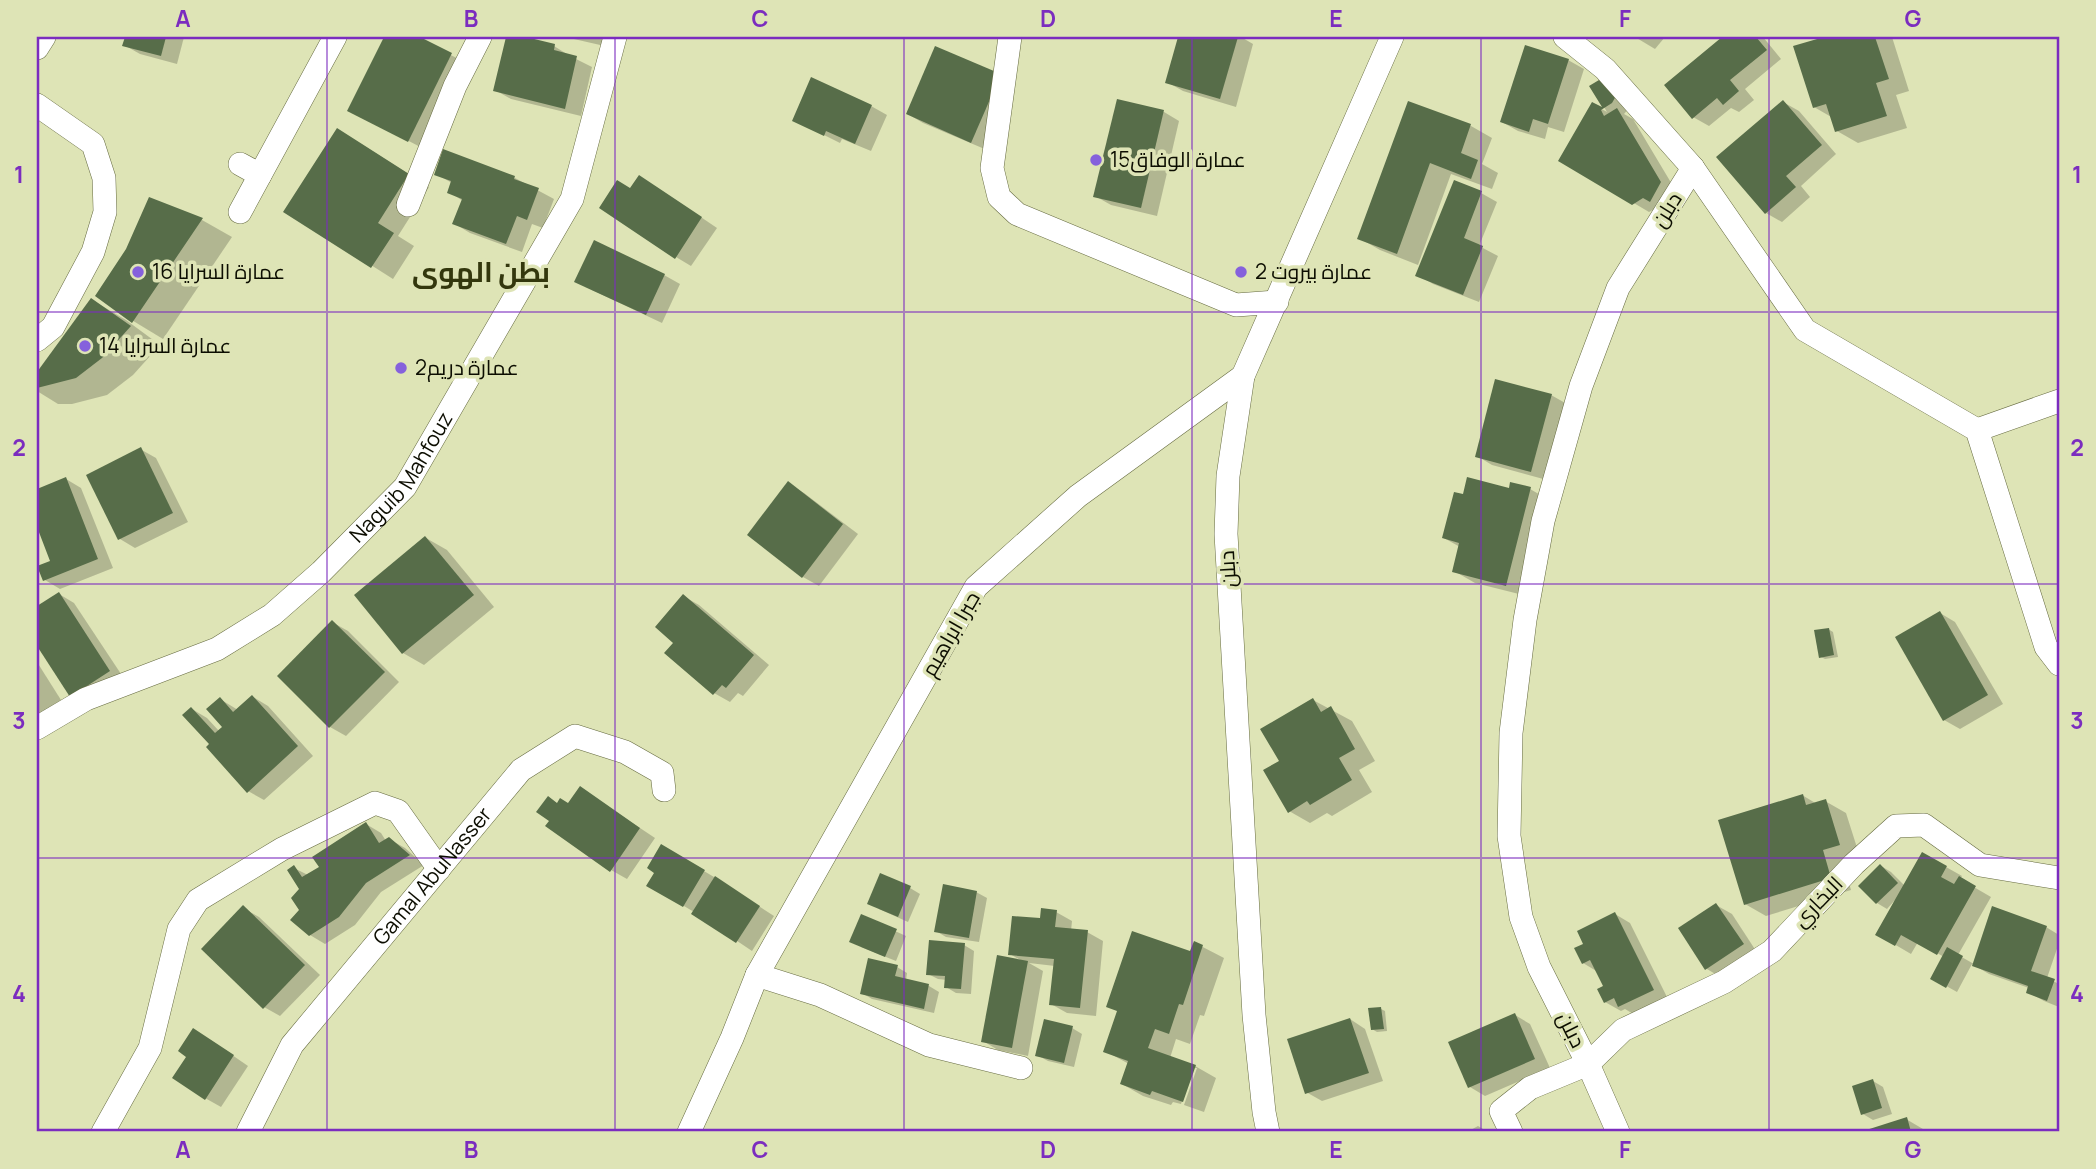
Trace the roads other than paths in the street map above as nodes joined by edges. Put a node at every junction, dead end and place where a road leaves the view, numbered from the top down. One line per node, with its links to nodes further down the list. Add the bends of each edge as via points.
1 (44, 37): 8 (street)
2 (335, 37): 12 (street)
3 (480, 37): 13 (street, via 455,86)
4 (615, 37): 21 (street, Naguib Mahfouz, via 572,199 405,488 272,615 218,649 86,699)
5 (1010, 37): 15 (street, via 992,168 999,197 1017,214 1236,305)
6 (1392, 37): 15 (street, دبلن)
7 (1565, 37): 11 (street, via 1605,69)
8 (37, 48)
9 (37, 105): 16 (street, via 93,144 104,178 105,212 93,252 53,327)
10 (240, 164): 12 (street)
11 (1693, 168): 19 (street, via 1805,330); 26 (street, دبلن, via 1618,288 1581,386 1543,521 1511,733 1509,836 1521,918 1539,967)
12 (260, 175): 14 (street)
13 (408, 205)
14 (240, 212)
15 (1277, 302): 17 (street, دبلن)
16 (37, 341)
17 (1243, 376): 25 (street, جبرا ابراهيم, via 1078,496 976,587); 31 (street, دبلن, via 1228,475 1226,534 1254,1015)
18 (2059, 401): 19 (street)
19 (1977, 430): 20 (street, via 2046,647)
20 (2059, 664)
21 (37, 728)
22 (664, 790): 23 (street, Gamal AbuNasser, via 662,773 625,752 575,736 521,770)
23 (439, 869): 28 (street, via 398,811 375,803 282,849 198,900 179,929 150,1048); 29 (street, Gamal AbuNasser, via 292,1045)
24 (2059, 878): 26 (street, البخاري, via 1980,865 1924,825 1896,826 1772,951 1724,982 1623,1030)
25 (757, 975): 27 (street, via 820,995 929,1045); 30 (street, جبرا ابراهيم)
26 (1588, 1064): 32 (street, via 1530,1088 1501,1111); 33 (street, دبلن)
27 (1021, 1068)
28 (103, 1132)
29 (248, 1132)
30 (690, 1132)
31 (1268, 1132)
32 (1511, 1132)
33 (1618, 1132)

